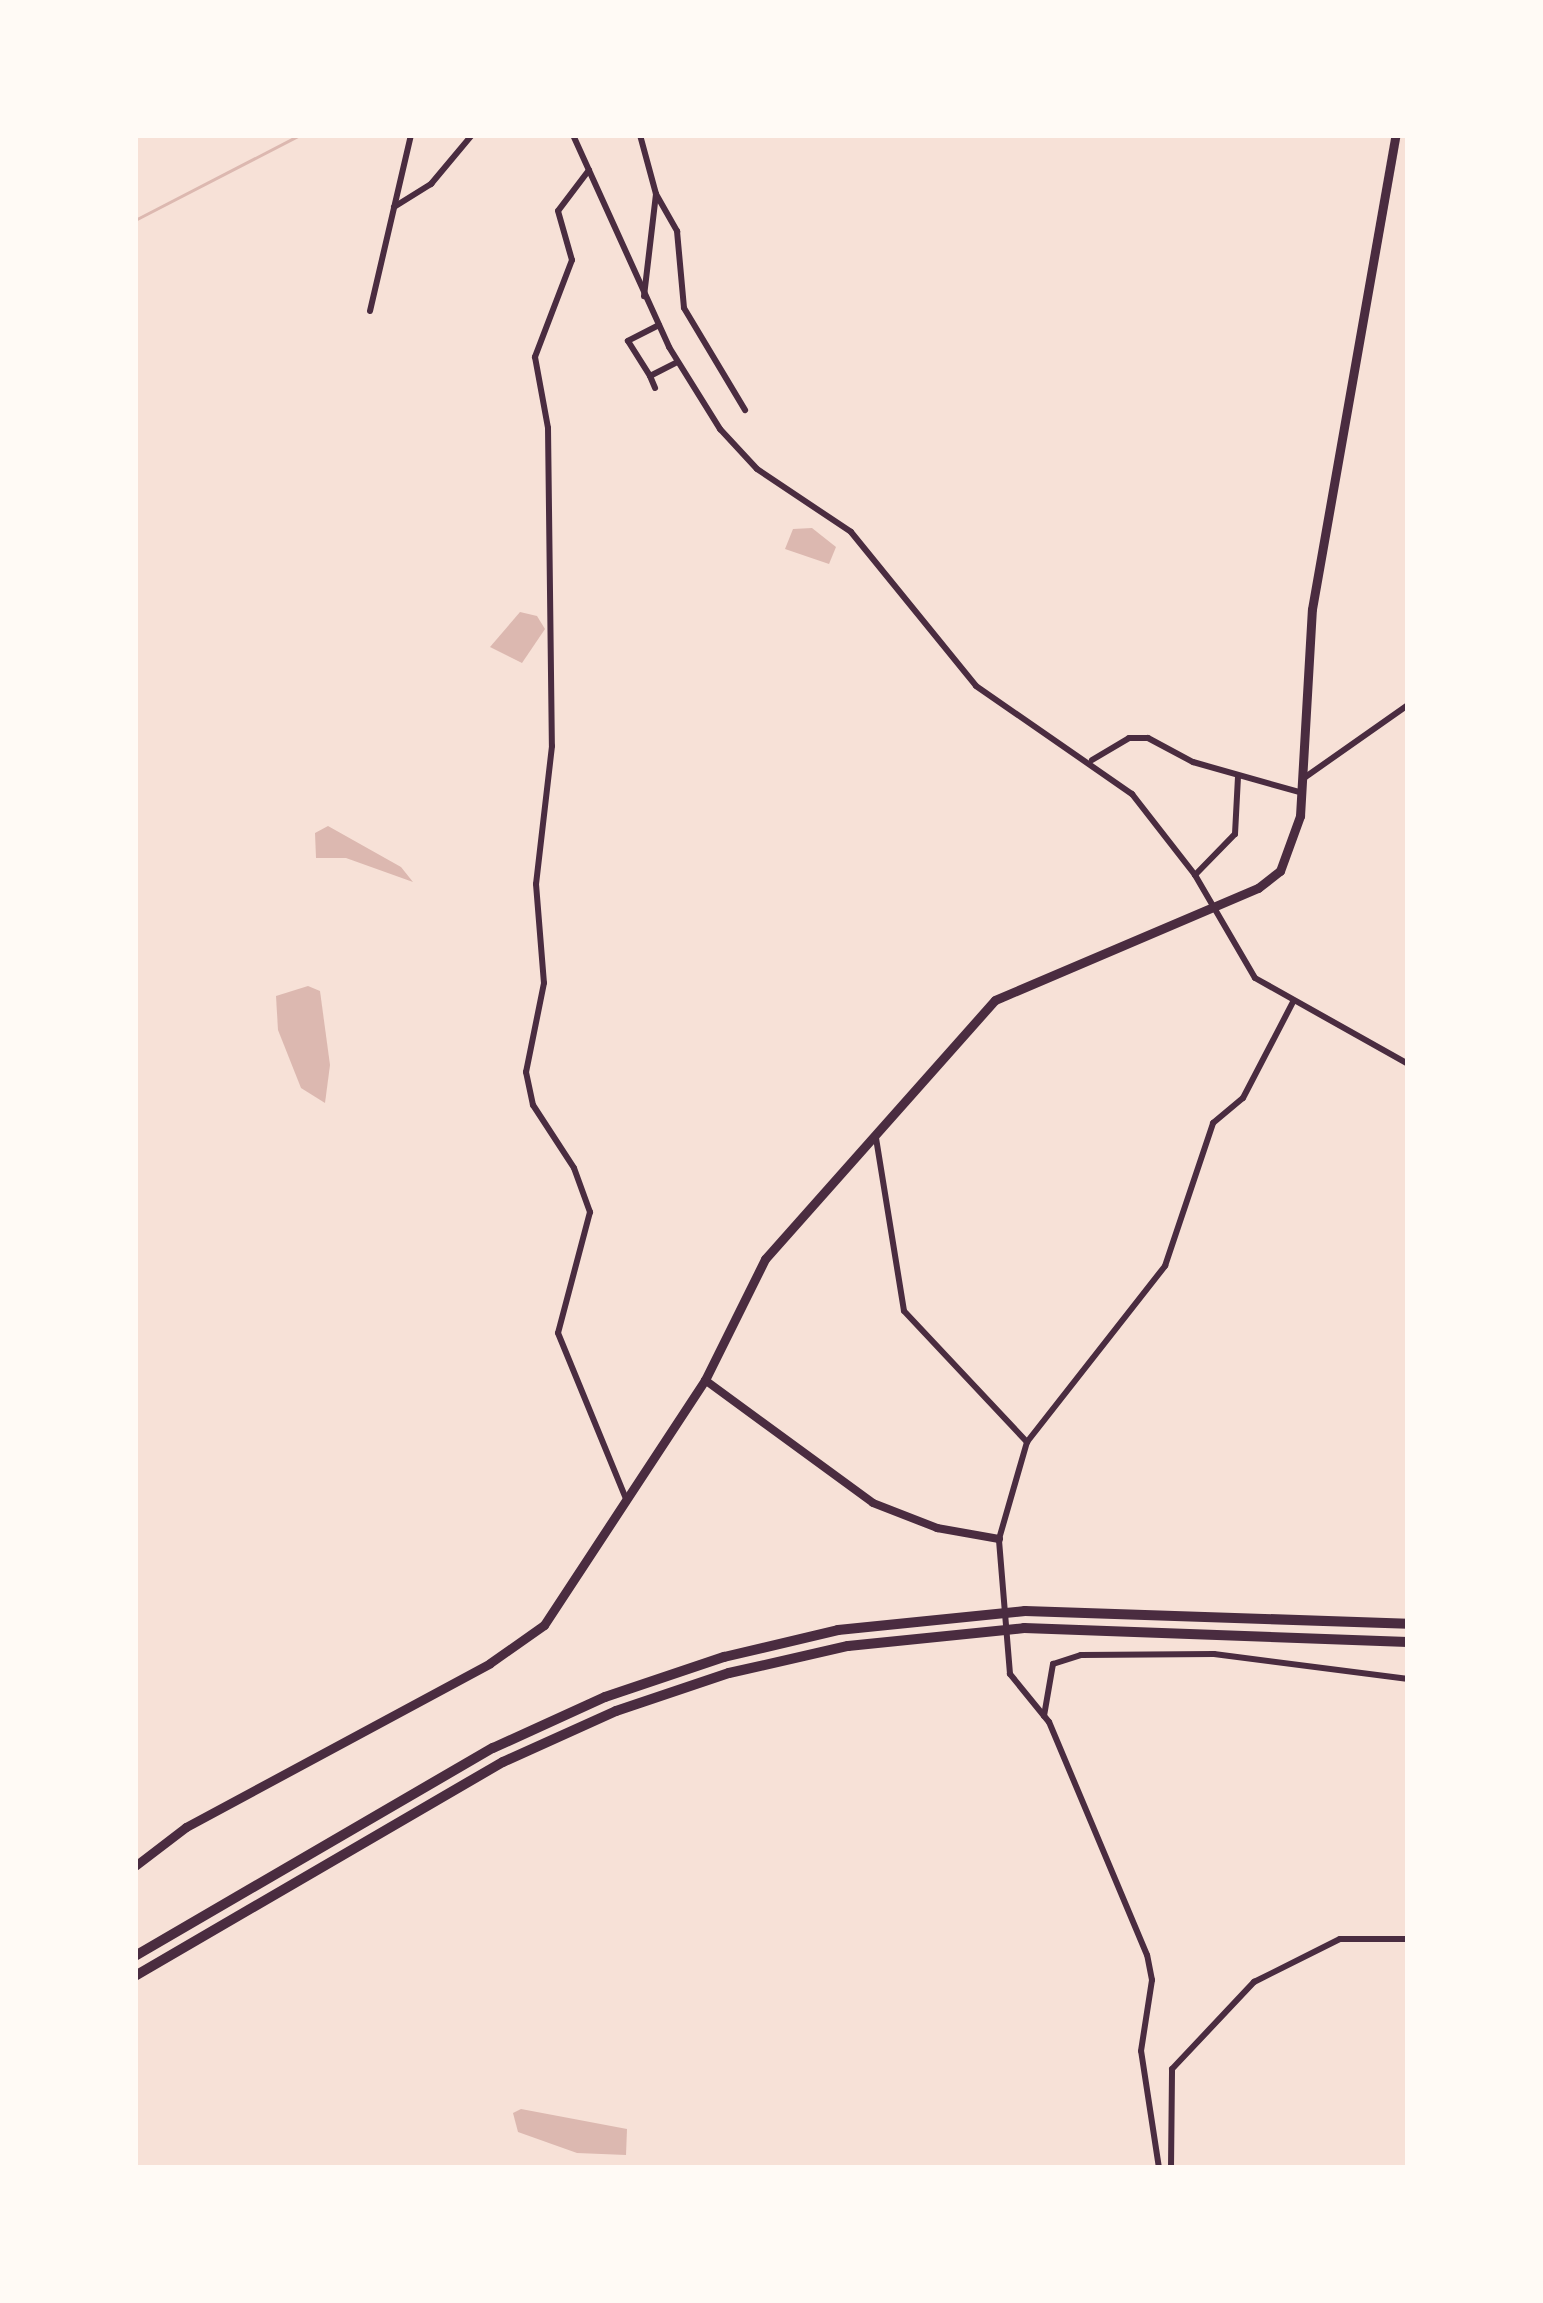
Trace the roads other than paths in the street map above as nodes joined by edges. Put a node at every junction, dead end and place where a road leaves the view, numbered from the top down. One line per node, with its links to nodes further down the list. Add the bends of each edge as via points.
1 (411, 135): 8 (street)
2 (472, 135): 8 (street, via 431,184)
3 (573, 135): 6 (street)
4 (640, 135): 7 (street)
5 (1396, 135): 19 (main road, via 1312,609)
6 (589, 170): 9 (street); 27 (street, via 558,211 572,260 535,357 548,428 552,746 536,884 544,983 526,1072 533,1106 574,1168 590,1212 558,1333)
7 (656, 194): 9 (street); 15 (street, via 677,231 684,308)
8 (394, 207): 10 (street)
9 (644, 296): 11 (street)
10 (370, 311)
11 (659, 325): 12 (street); 13 (street, via 628,341)
12 (677, 362): 13 (street); 17 (street, via 720,430 757,469 851,532 959,670 1042,735)
13 (650, 376): 14 (street)
14 (655, 388)
15 (745, 410)
16 (1408, 705): 19 (street)
17 (1092, 760): 18 (street, via 1129,738 1148,738); 20 (street, via 1145,807)
18 (1238, 776): 19 (street); 20 (street, via 1235,834)
19 (1301, 786): 21 (main road, via 1293,850 1280,871)
20 (1195, 875): 21 (street)
21 (1214, 907): 22 (street, via 1255,978); 24 (main road, via 995,1000)
22 (1293, 1002): 23 (street); 26 (street, via 1244,1098 1213,1123 1165,1266)
23 (1408, 1064)
24 (875, 1133): 25 (main road, via 765,1258); 26 (street, via 904,1311)
25 (705, 1380): 27 (main road); 28 (street, via 873,1503 904,1519)
26 (1028, 1442): 28 (street)
27 (628, 1504): 33 (main road, via 569,1593 523,1644 186,1827)
28 (999, 1539): 32 (street, via 1003,1652)
29 (1408, 1624): 35 (highway, via 1025,1611 901,1620 743,1652 605,1696 494,1748)
30 (1408, 1642): 36 (highway, via 1149,1627 1004,1629 848,1646 729,1673 616,1711 503,1762)
31 (1408, 1679): 32 (street, via 1214,1654 1081,1654 1052,1664)
32 (1044, 1716): 37 (street, via 1147,1955 1141,2051)
33 (135, 1866)
34 (1408, 1939): 38 (street, via 1340,1940 1254,1982 1172,2069)
35 (135, 1957)
36 (135, 1976)
37 (1159, 2168)
38 (1171, 2168)

